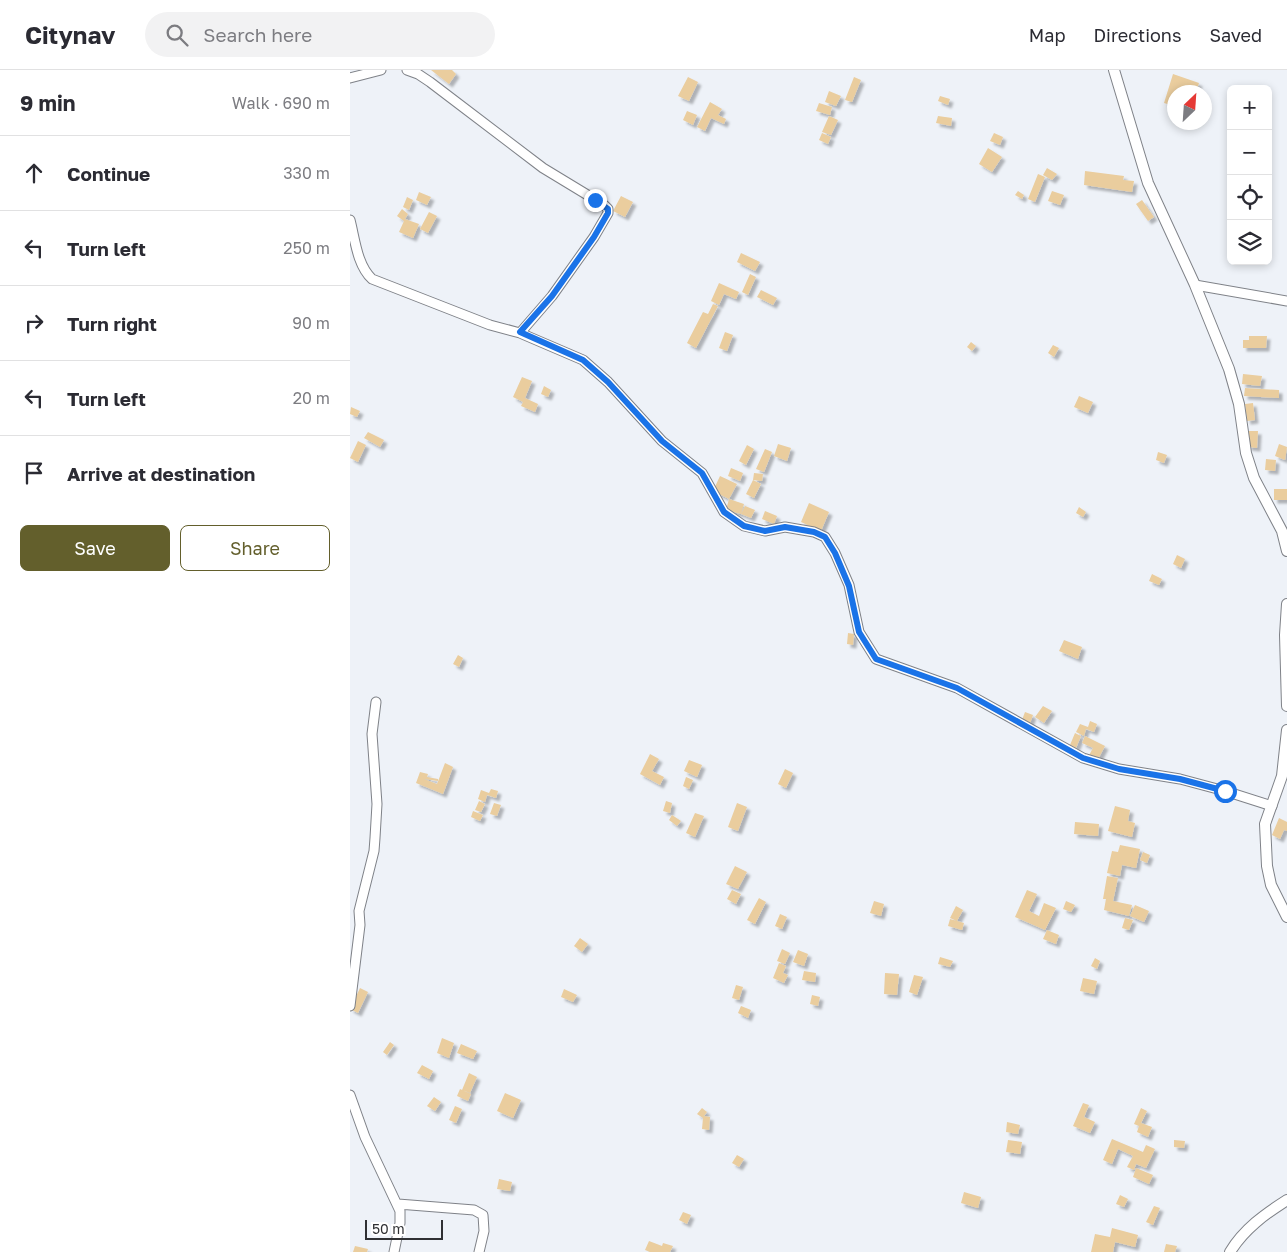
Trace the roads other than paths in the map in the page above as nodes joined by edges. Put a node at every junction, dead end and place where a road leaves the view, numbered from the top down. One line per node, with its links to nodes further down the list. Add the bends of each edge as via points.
1 (381, 70): 4 (street)
2 (407, 70): 8 (street, via 418,74 543,168 608,209 594,237 552,296)
3 (1114, 70): 6 (street, via 1148,183)
4 (350, 78)
5 (350, 220): 8 (street, via 362,265 372,279 490,325)
6 (1195, 285): 7 (street); 9 (street, via 1232,378 1254,478 1282,531)
7 (1287, 301)
8 (520, 332): 14 (street, via 583,360 602,376 662,441 702,473 724,512 744,526 765,531 785,527 825,537 849,586 859,632 876,659 957,688 1083,758 1119,769 1190,782)
9 (1287, 551)
10 (1287, 604): 12 (street)
11 (376, 702): 16 (street, via 372,734 377,804 374,851 359,911)
12 (1287, 706)
13 (1287, 730): 14 (street, via 1282,776)
14 (1272, 806): 15 (street, via 1266,824 1267,866 1271,885)
15 (1287, 917)
16 (350, 1006)
17 (350, 1095): 19 (street, via 365,1137)
18 (1287, 1200): 22 (street, via 1239,1237)
19 (398, 1204): 20 (street, via 400,1223); 21 (street, via 474,1210 483,1214 484,1231)
20 (394, 1252)
21 (479, 1252)
22 (1230, 1252)

